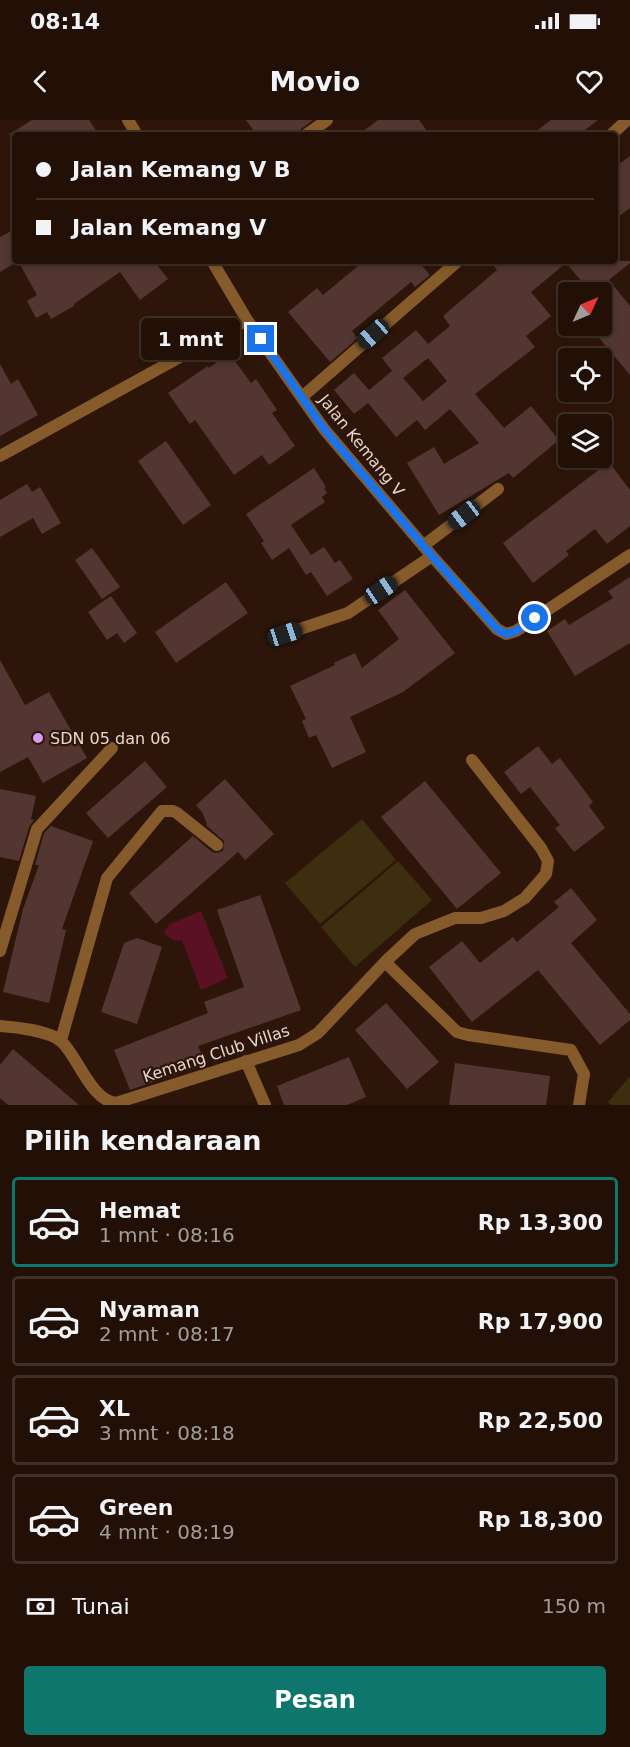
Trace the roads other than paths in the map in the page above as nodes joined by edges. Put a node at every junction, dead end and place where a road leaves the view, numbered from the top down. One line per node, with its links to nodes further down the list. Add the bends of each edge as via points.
1 (327, 120): 3 (street)
2 (627, 120): 4 (street)
3 (310, 132)
4 (614, 132)
5 (214, 264): 7 (street, Jalan Kemang V)
6 (455, 264): 8 (street)
7 (247, 320): 8 (street, Jalan Kemang V); 9 (street)
8 (302, 397): 11 (street, Jalan Kemang V, via 324,429)
9 (0, 456)
10 (498, 489): 11 (street)
11 (423, 546): 13 (street, Jalan Kemang V)
12 (630, 555): 13 (street, Jalan Kemang V, via 506,634 497,629)
13 (432, 556): 14 (street, via 348,613)
14 (285, 634)
15 (112, 748): 18 (street, via 37,829)
16 (472, 760): 19 (street, Kemang Club Villas, via 541,848 548,861 546,874 525,898 504,911 481,918 455,918 415,934)
17 (217, 845): 21 (street, via 173,810 162,812 107,878)
18 (0, 951)
19 (385, 962): 22 (street, Kemang Club Villas, via 318,1033 299,1045); 24 (street, via 457,1032 572,1050 584,1074)
20 (0, 1026): 21 (street, via 27,1028)
21 (61, 1040): 22 (street, Kemang Club Villas, via 101,1097 117,1103)
22 (246, 1061): 23 (street)
23 (265, 1105)
24 (579, 1105)

